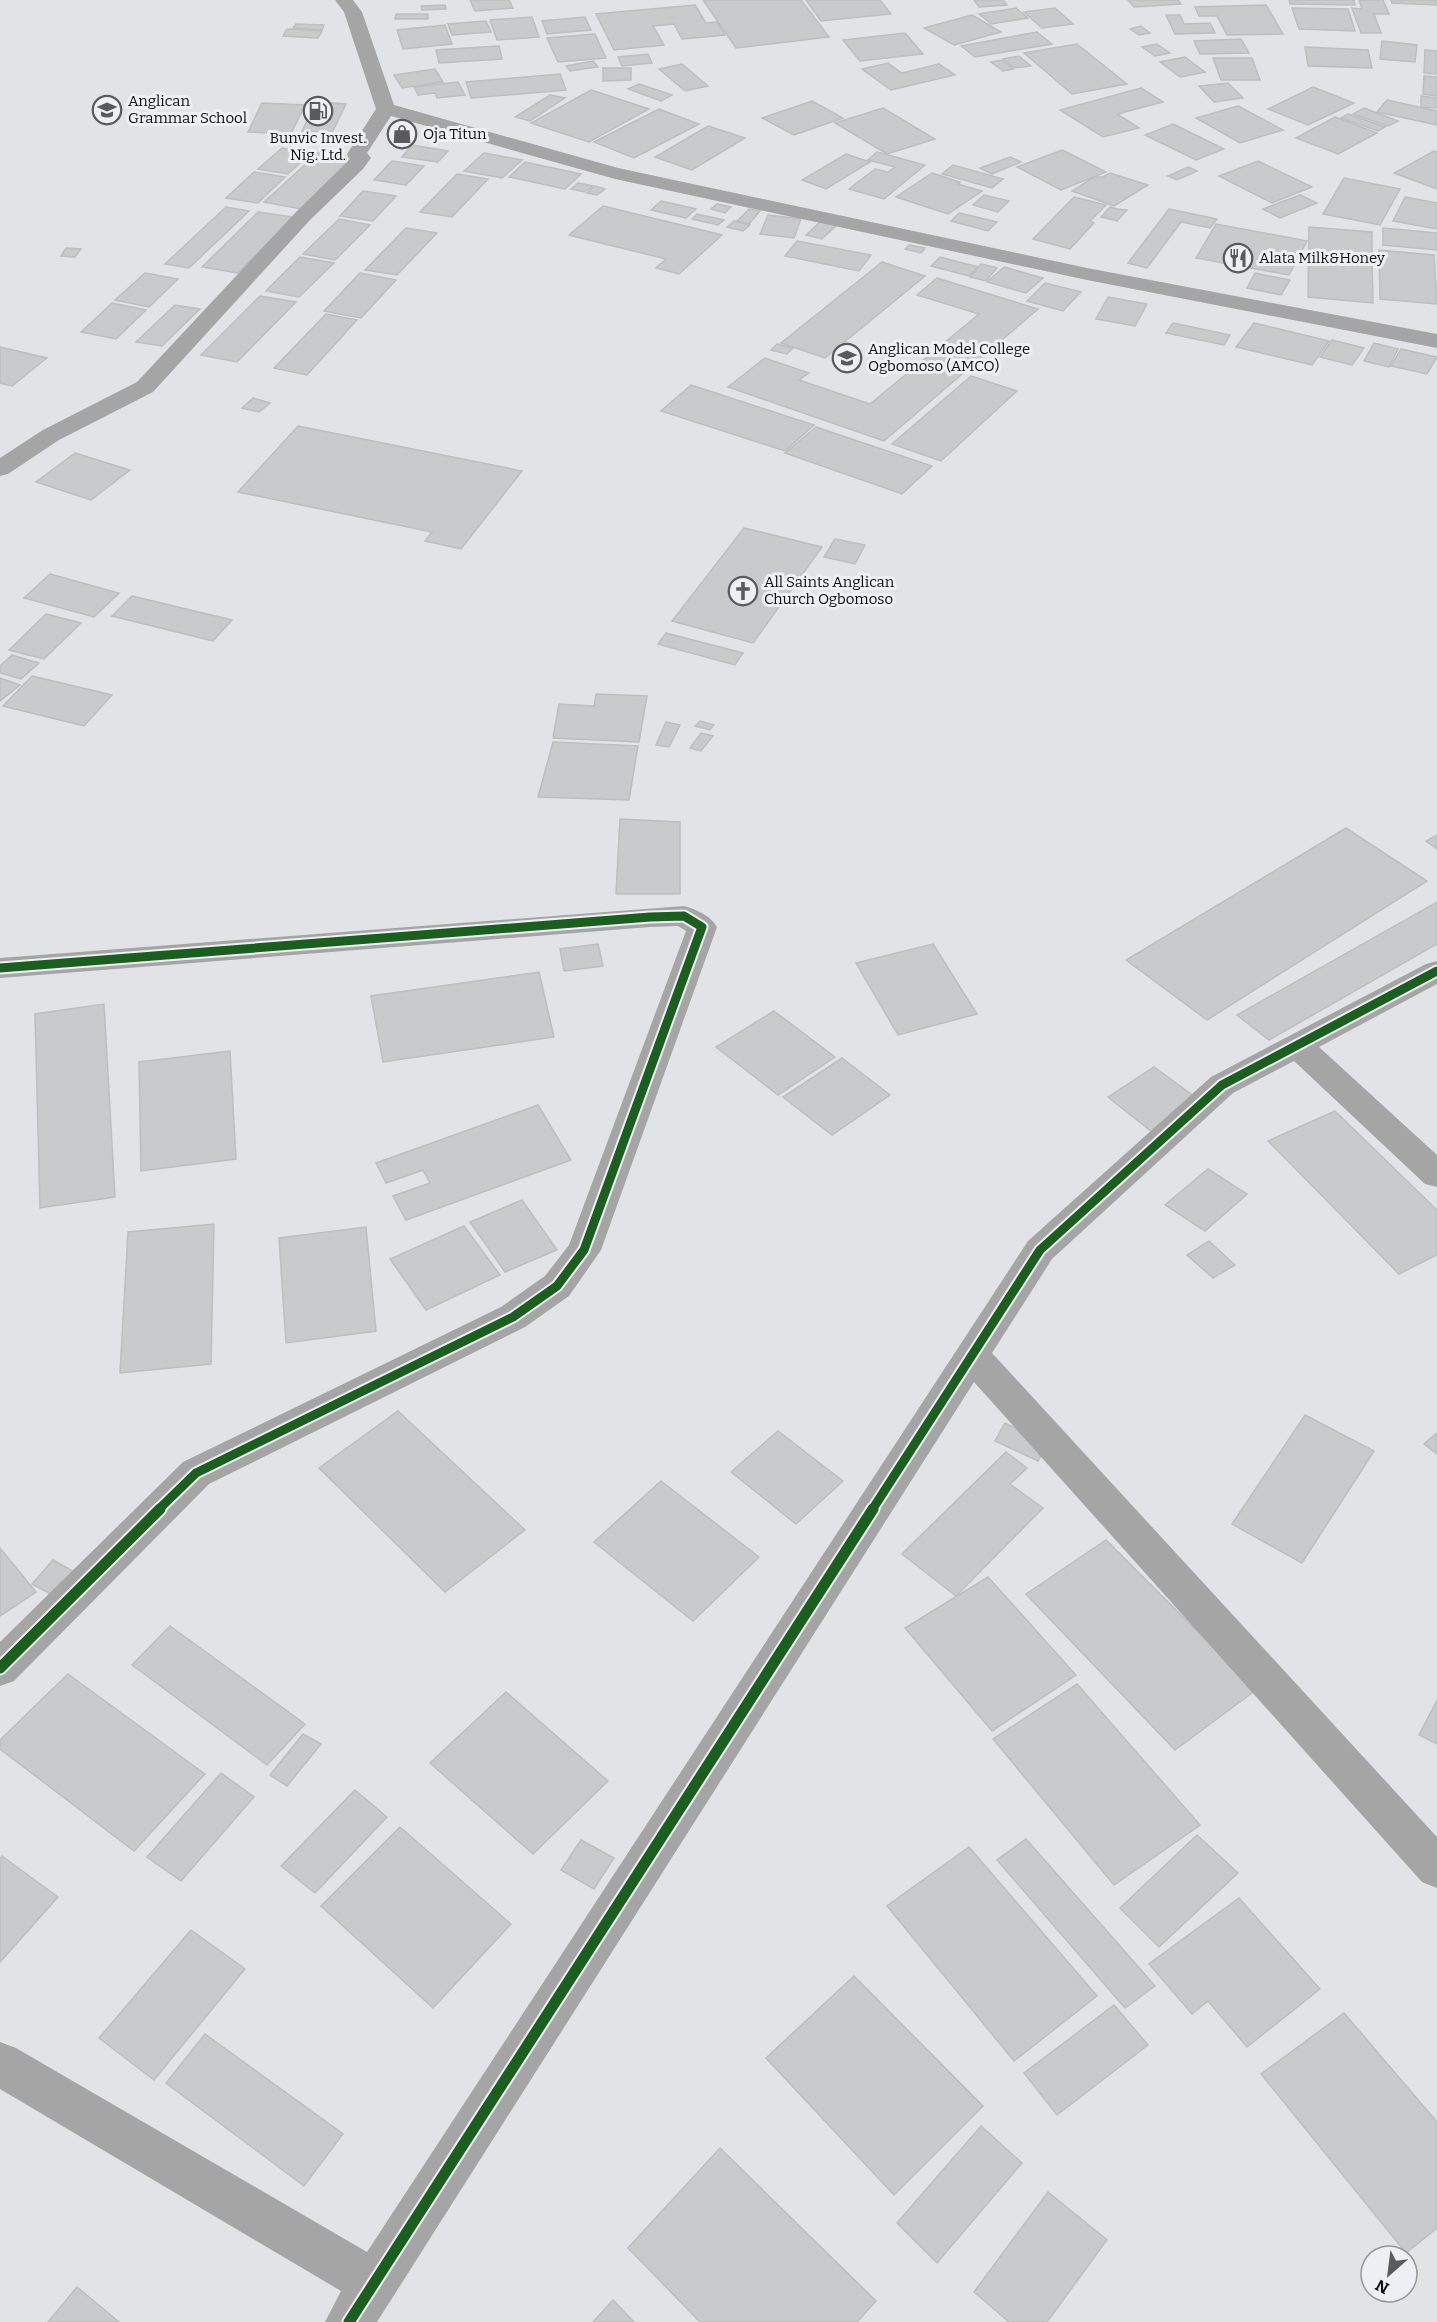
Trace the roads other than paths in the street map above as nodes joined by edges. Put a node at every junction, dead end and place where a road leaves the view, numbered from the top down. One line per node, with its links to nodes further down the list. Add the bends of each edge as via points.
1 (354, 4): 2 (street)
2 (386, 109): 3 (street, via 615,173 1087,274); 4 (street, via 357,154 361,158 356,165 303,216 145,387 51,435)
3 (1437, 341)
4 (0, 469)
5 (0, 968): 10 (street, via 684,916 702,927 584,1250 557,1286 513,1317 196,1473)
6 (1437, 971): 7 (street)
7 (1297, 1045): 8 (street); 9 (street, via 1222,1085 1040,1250)
8 (1437, 1175)
9 (972, 1355): 11 (street); 13 (street)
10 (0, 1668)
11 (1437, 1868)
12 (0, 2064): 13 (street)
13 (374, 2283): 14 (street)
14 (349, 2322)

